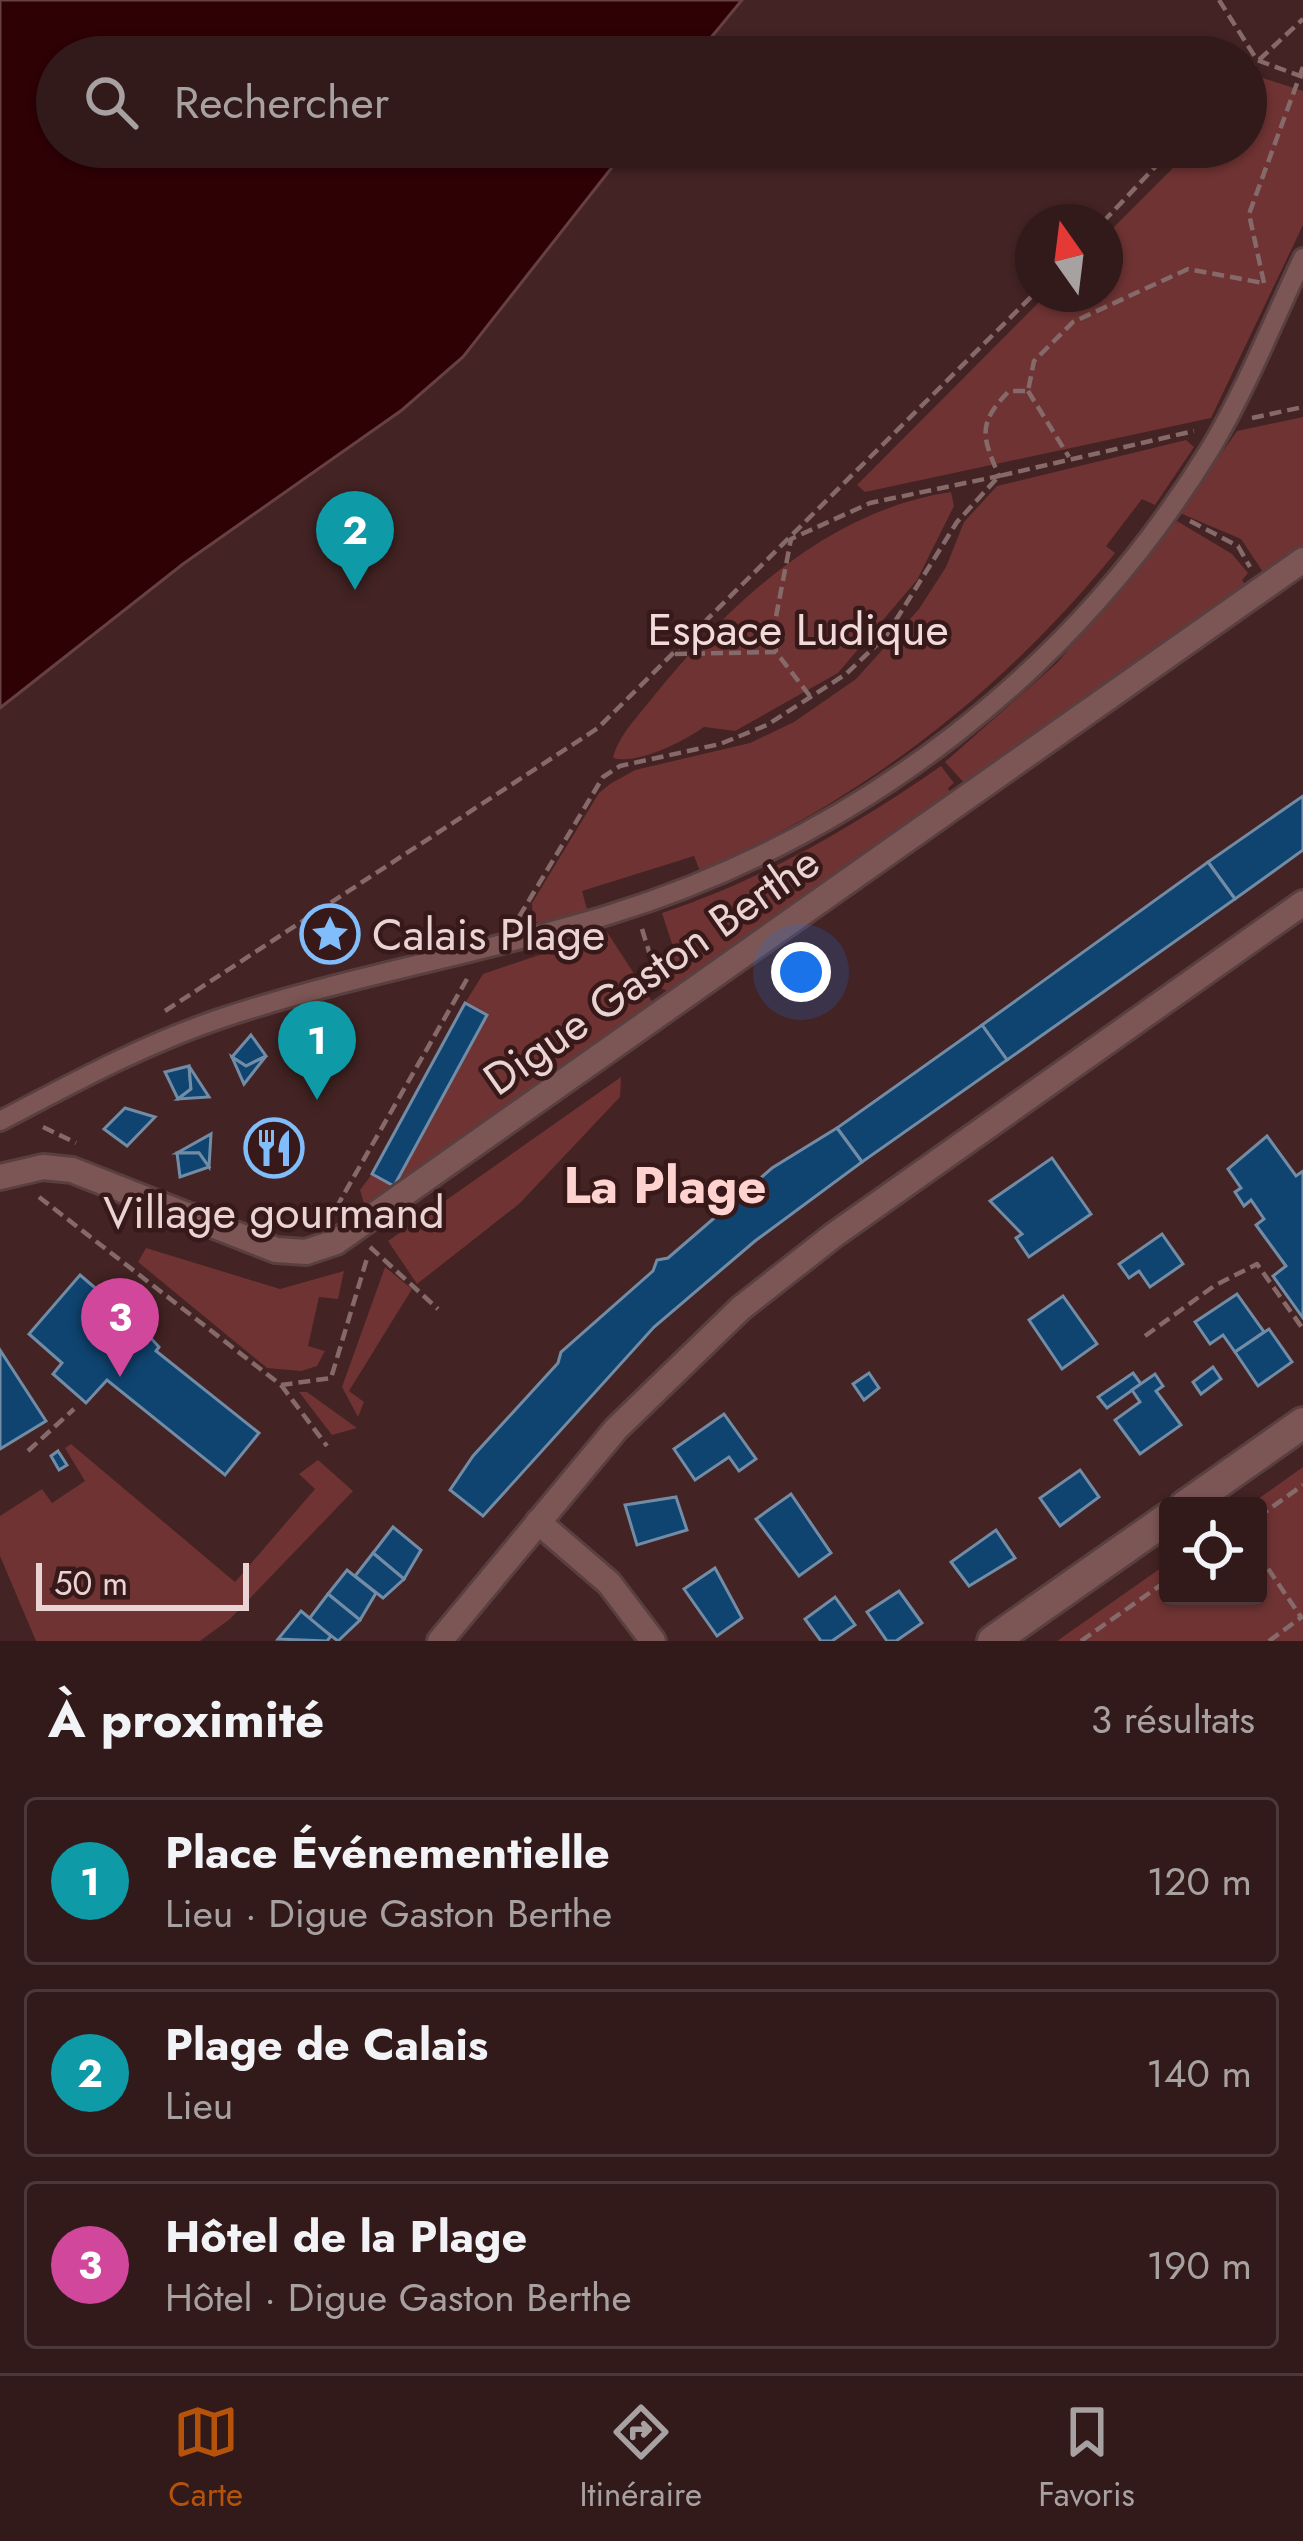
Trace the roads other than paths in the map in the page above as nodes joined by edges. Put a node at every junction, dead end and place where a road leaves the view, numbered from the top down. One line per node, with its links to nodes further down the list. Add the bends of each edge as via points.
1 (1303, 258): 4 (street, Digue Gaston Berthe, via 1224,424 1168,511 1056,644 923,760 848,810 754,861 635,906 218,1019)
2 (1303, 560): 5 (street, Digue Gaston Berthe, via 322,1248 276,1250 72,1170)
3 (1303, 903): 10 (street, via 754,1297 638,1406)
4 (8, 1117)
5 (0, 1177)
6 (1303, 1423): 8 (street)
7 (1303, 1448): 9 (street)
8 (1198, 1497)
9 (1233, 1497)
10 (538, 1522): 13 (street); 14 (street, via 609,1583)
11 (1159, 1524): 15 (street)
12 (1159, 1549): 16 (street)
13 (440, 1641)
14 (653, 1641)
15 (994, 1641)
16 (1029, 1641)

